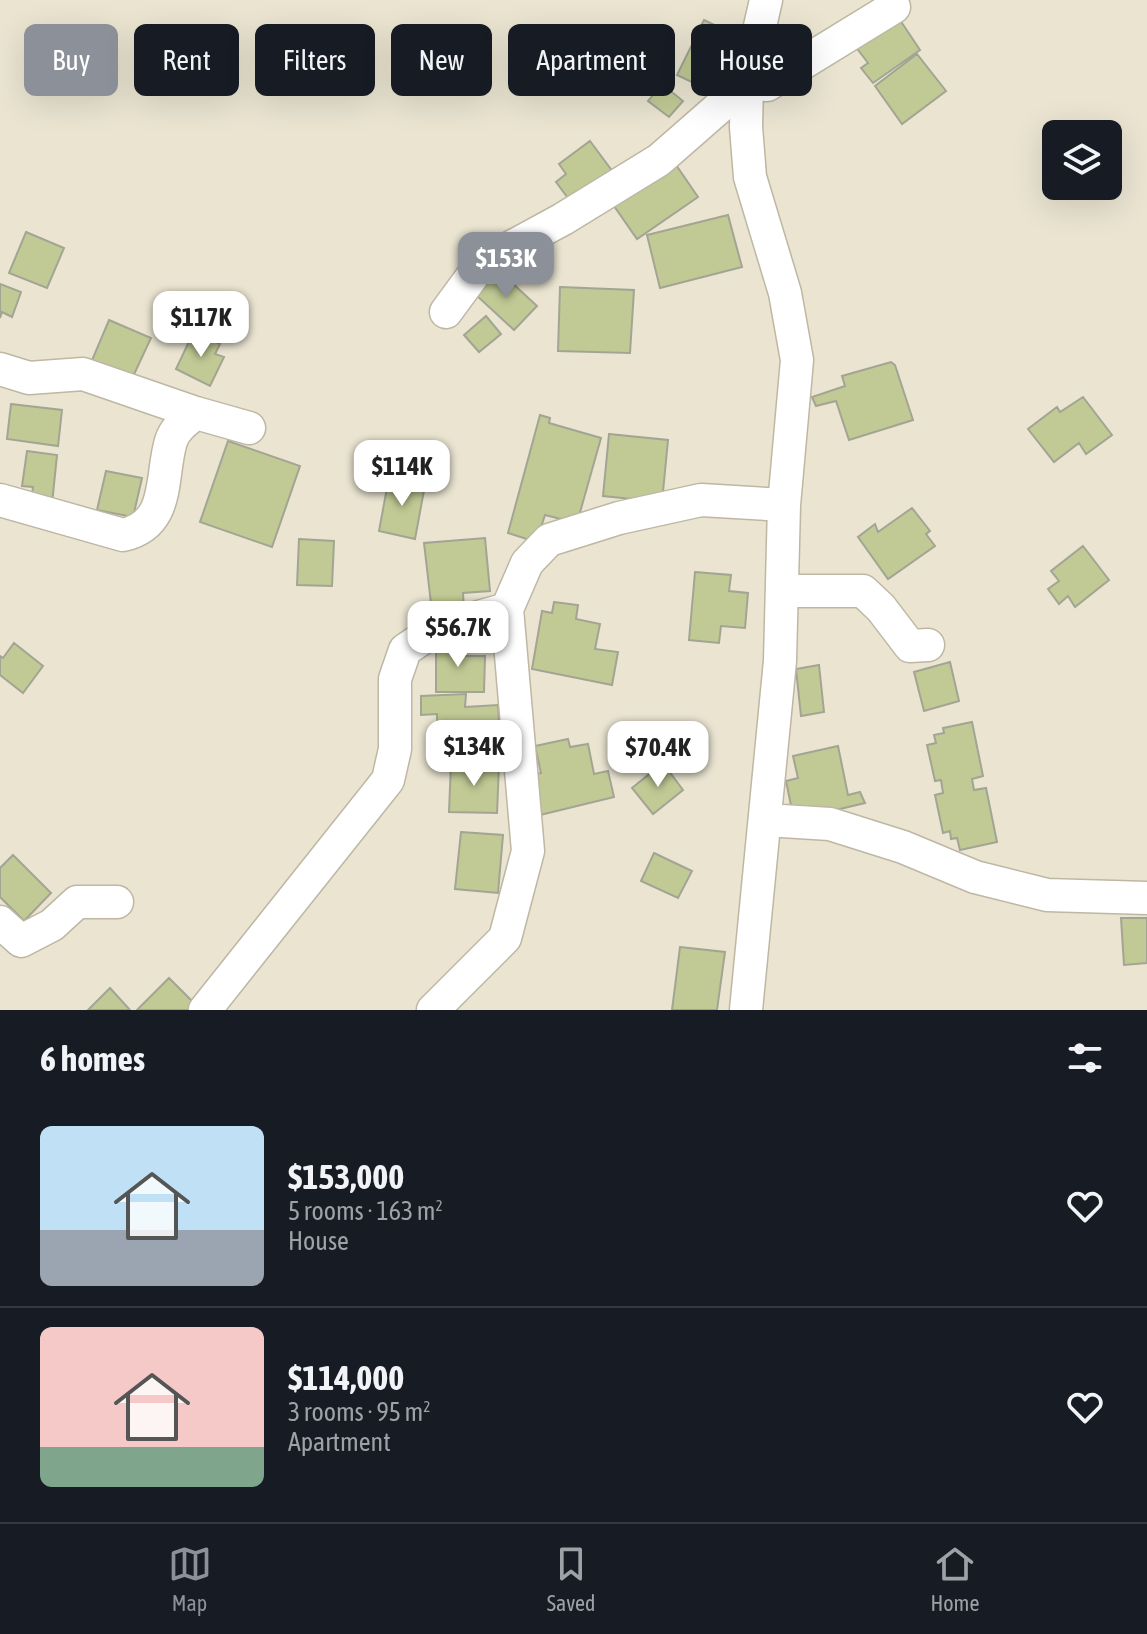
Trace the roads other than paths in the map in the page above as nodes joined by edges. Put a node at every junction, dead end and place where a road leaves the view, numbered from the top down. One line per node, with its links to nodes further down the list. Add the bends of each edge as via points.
1 (766, 0): 3 (street)
2 (894, 7): 4 (street)
3 (761, 24)
4 (812, 57)
5 (732, 96): 7 (street, via 659,160 482,263)
6 (747, 96): 12 (street, via 750,177 785,293 797,360)
7 (446, 312)
8 (0, 369): 9 (street, via 29,378 83,374)
9 (196, 413): 10 (street); 11 (street, via 171,441 155,513 138,531 123,535)
10 (249, 428)
11 (0, 500)
12 (784, 505): 13 (street); 14 (street, via 701,500 549,540 527,563)
13 (782, 591): 15 (street, via 863,591 910,646); 16 (street)
14 (507, 609): 20 (street, via 436,629 405,650 395,679 395,749 388,780); 21 (street, via 528,851 505,938)
15 (928, 645)
16 (766, 820): 17 (street, via 830,824 975,877 1047,895); 22 (street)
17 (1147, 898)
18 (117, 902): 19 (street, via 77,902 52,925 21,941)
19 (0, 922)
20 (205, 1010)
21 (433, 1010)
22 (746, 1010)

